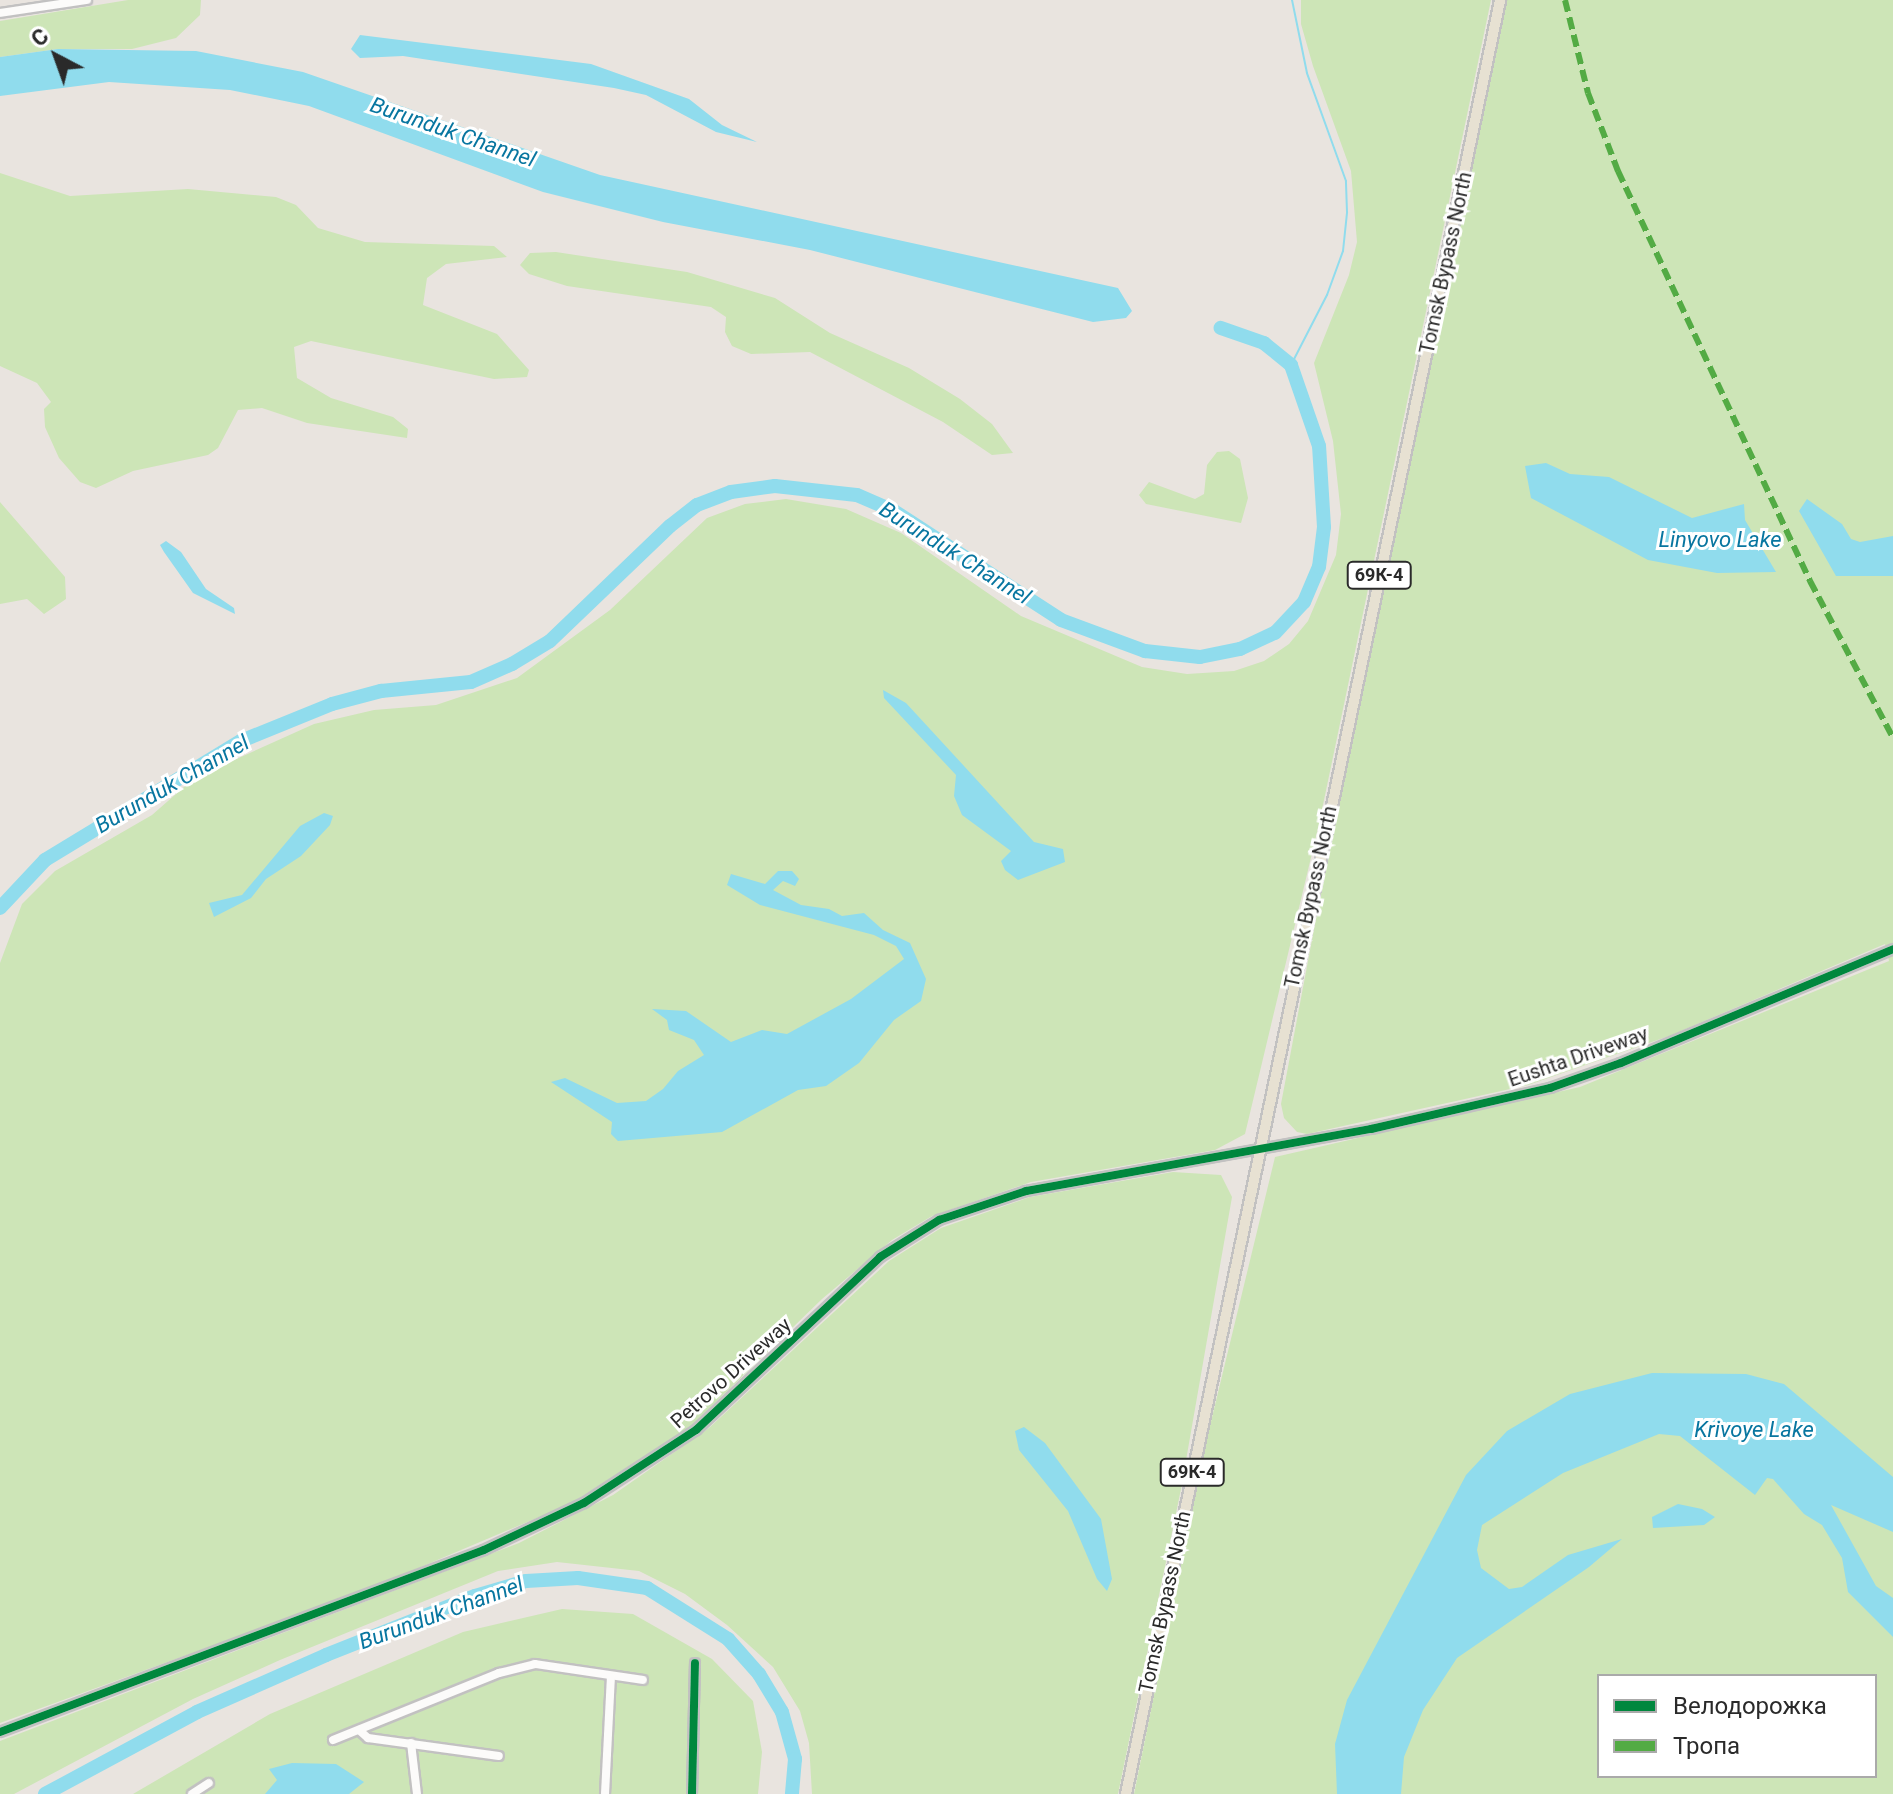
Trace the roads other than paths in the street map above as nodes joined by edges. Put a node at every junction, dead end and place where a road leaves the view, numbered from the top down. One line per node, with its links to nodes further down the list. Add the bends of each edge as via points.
1 (87, 0): 3 (street)
2 (1500, 0): 5 (main road, Tomsk Bypass North / 69К-4)
3 (0, 13)
4 (1893, 949): 5 (street, Eushta Driveway, via 1560,1085)
5 (1258, 1150): 10 (street, Petrovo Driveway, via 1026,1191 939,1220 859,1275 696,1430 584,1503 484,1550); 19 (main road, Tomsk Bypass North / 69К-4)
6 (695, 1663): 18 (street)
7 (611, 1677): 8 (street); 9 (street, via 535,1664 499,1673); 17 (street)
8 (643, 1680)
9 (359, 1730): 11 (street); 12 (street, via 368,1738)
10 (0, 1732)
11 (333, 1740)
12 (411, 1743): 13 (street); 16 (street)
13 (499, 1756)
14 (209, 1783): 15 (street)
15 (192, 1794)
16 (417, 1794)
17 (605, 1794)
18 (692, 1794)
19 (1126, 1794)

